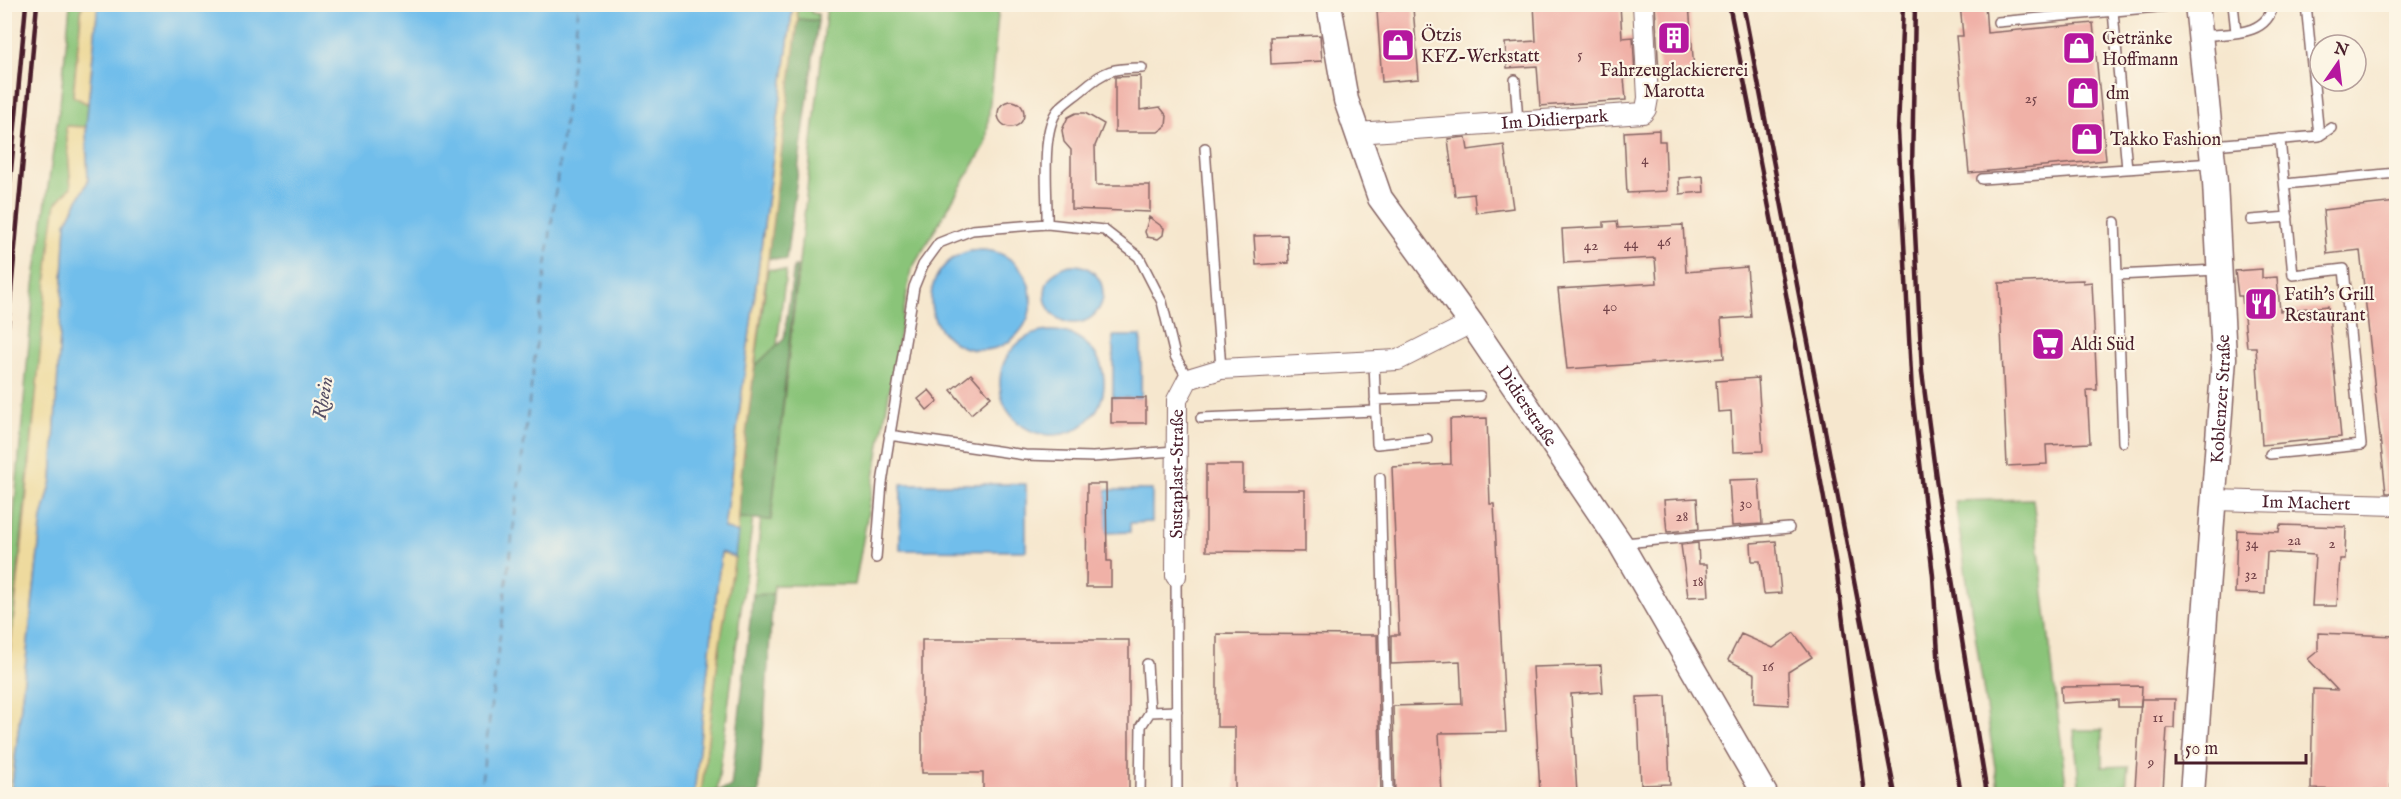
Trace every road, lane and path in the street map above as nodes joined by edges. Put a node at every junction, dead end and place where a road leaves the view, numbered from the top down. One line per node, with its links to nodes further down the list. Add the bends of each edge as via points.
1 (1329, 4): 16 (street, Didierstraße, via 1346,100)
2 (1643, 4): 14 (street, Im Didierpark, via 1648,98 1643,113)
3 (2189, 4): 8 (lane)
4 (2197, 4): 11 (street, Koblenzer Straße)
5 (2233, 4): 10 (lane)
6 (2273, 4): 10 (lane, via 2261,26)
7 (2306, 4): 17 (lane)
8 (2113, 11): 9 (lane); 21 (lane)
9 (1998, 22)
10 (2236, 32): 11 (lane)
11 (2200, 36): 20 (street, Koblenzer Straße)
12 (1142, 68): 28 (lane, via 1115,68 1101,74 1058,110 1048,138)
13 (1515, 80): 14 (lane)
14 (1518, 122): 16 (street, Im Didierpark)
15 (2331, 128): 17 (lane)
16 (1357, 133): 31 (street, Didierstraße, via 1380,198)
17 (2319, 136): 18 (lane)
18 (2280, 140): 20 (lane); 24 (lane)
19 (1205, 148): 33 (lane)
20 (2212, 154): 21 (lane); 29 (street, Koblenzer Straße)
21 (2127, 169): 23 (lane)
22 (2397, 173): 24 (lane)
23 (1982, 179)
24 (2285, 184): 25 (lane)
25 (2288, 217): 26 (lane); 43 (lane, via 2293,275 2344,270 2361,445)
26 (2251, 220)
27 (2115, 222): 30 (lane)
28 (1047, 224): 34 (lane, via 1104,230 1139,257 1162,303 1175,356); 39 (lane, via 972,230 939,243 923,265 914,287)
29 (2221, 270): 30 (lane); 45 (street, Koblenzer Straße, via 2224,358)
30 (2117, 275): 41 (lane)
31 (1471, 324): 32 (street, via 1398,360); 48 (street, Didierstraße)
32 (1374, 362): 33 (street); 36 (lane)
33 (1221, 369): 34 (street)
34 (1188, 379): 42 (street, Sustaplast-Straße, via 1177,400)
35 (1480, 396): 36 (lane)
36 (1375, 400): 37 (lane)
37 (1375, 411): 38 (lane); 40 (lane, via 1377,444)
38 (1201, 418)
39 (889, 435): 42 (lane, via 1025,455 1093,457); 49 (lane)
40 (1426, 440)
41 (2123, 442)
42 (1175, 452): 50 (street, Sustaplast-Straße)
43 (2270, 454)
44 (1380, 478): 56 (lane)
45 (2214, 500): 46 (street, Im Machert); 58 (street, Koblenzer Straße)
46 (2397, 505)
47 (1789, 528): 48 (lane)
48 (1620, 543): 57 (street, Didierstraße)
49 (876, 558)
50 (1176, 576): 52 (lane, Sustaplast-Straße)
51 (1147, 664): 53 (lane)
52 (1177, 711): 53 (lane); 55 (lane, Sustaplast-Straße)
53 (1150, 712): 54 (lane, via 1140,726)
54 (1140, 795)
55 (1177, 795)
56 (1388, 795)
57 (1765, 795)
58 (2192, 795)

